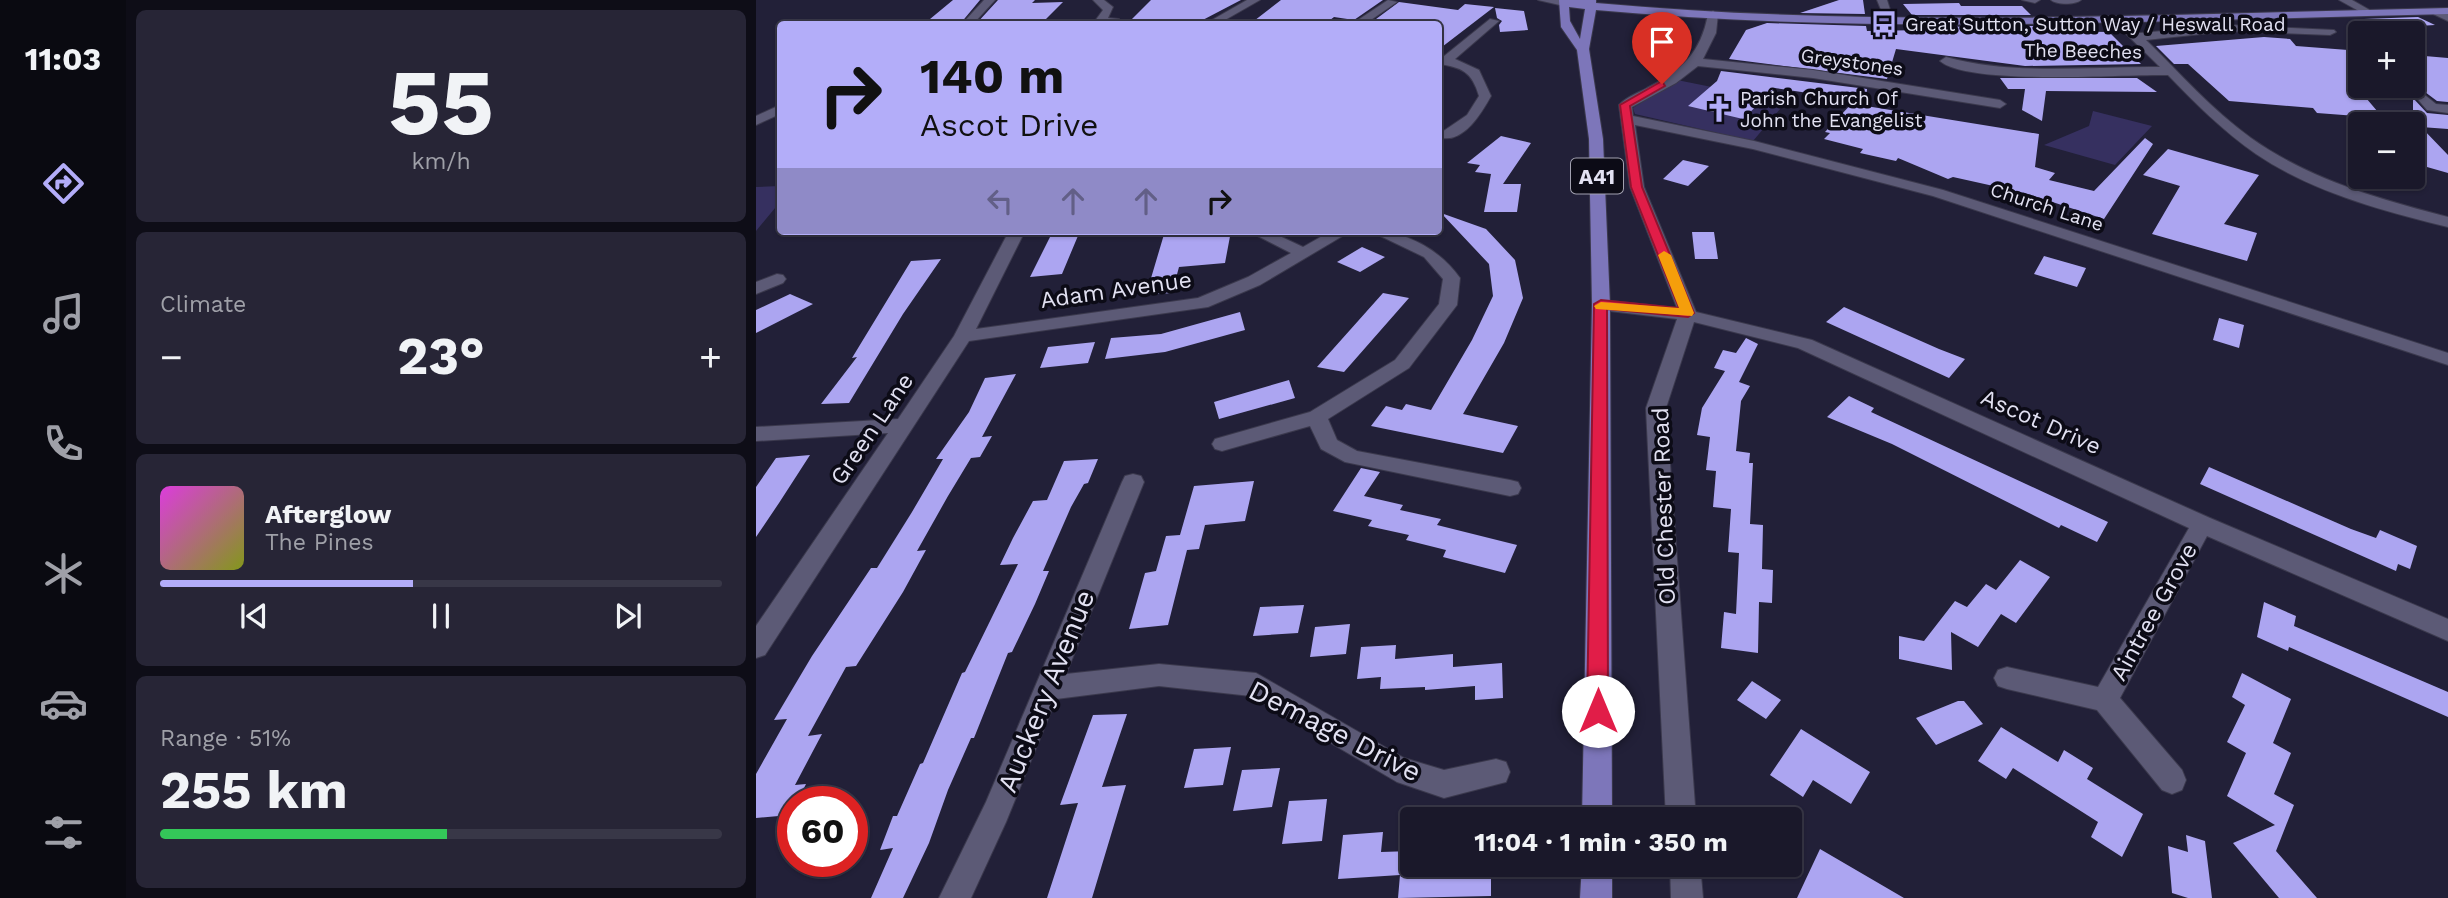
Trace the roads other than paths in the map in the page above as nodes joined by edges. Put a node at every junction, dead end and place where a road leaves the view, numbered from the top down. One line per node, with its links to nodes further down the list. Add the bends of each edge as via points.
1 (990, 0): 23 (street)
2 (1098, 0): 24 (street, via 1109,9 1100,21)
3 (1255, 0): 25 (street)
4 (1543, 0): 13 (street)
5 (1882, 0): 21 (street)
6 (2027, 0): 7 (street)
7 (2035, 0)
8 (2056, 0): 9 (street)
9 (2076, 0)
10 (2344, 0): 18 (street)
11 (1591, 1): 13 (main road); 15 (main road); 20 (main road, A41)
12 (1392, 2): 26 (street)
13 (1569, 2): 30 (main road, via 1562,15 1570,35)
14 (1714, 7): 15 (main road); 21 (main road); 33 (street, via 1712,36)
15 (1649, 9): 20 (main road, via 1616,11)
16 (2435, 11): 17 (main road); 18 (main road); 19 (street)
17 (2448, 11)
18 (2370, 13): 22 (main road)
19 (2448, 18)
20 (1590, 20): 30 (main road, A41)
21 (1890, 20): 22 (main road)
22 (2118, 20): 29 (street)
23 (970, 21)
24 (1115, 21)
25 (1216, 21)
26 (1364, 21)
27 (1494, 21): 31 (street)
28 (2330, 32): 29 (street, via 2229,28)
29 (2138, 37): 34 (street)
30 (1583, 49): 50 (main road, A41, via 1597,139)
31 (1442, 61): 41 (street, via 1465,65 1481,76 1485,96 1472,118)
32 (1946, 61): 34 (street, The Beeches, via 1996,73)
33 (1698, 62): 36 (street, Greystones, via 1813,74); 39 (street, via 1625,105)
34 (2171, 71): 42 (street, via 2235,131 2282,163 2357,195)
35 (2423, 98): 37 (street, via 2432,107)
36 (2000, 104)
37 (2448, 108)
38 (777, 112): 40 (street)
39 (1627, 119): 51 (street, via 1637,187); 53 (street, Church Lane, via 1754,145 1938,193)
40 (756, 121)
41 (1447, 135)
42 (2448, 222)
43 (1015, 235): 52 (street, Green Lane)
44 (1265, 235): 47 (street)
45 (1336, 235): 47 (street, Adam Avenue)
46 (1387, 235): 54 (street, via 1430,254 1452,278 1448,305 1402,365)
47 (1304, 253): 52 (street, Adam Avenue, via 1202,303)
48 (777, 279): 49 (street)
49 (756, 289)
50 (1601, 304): 51 (street, Ascot Drive); 68 (main road, A41)
51 (1688, 313): 60 (street, Ascot Drive, via 1745,324 1805,344); 69 (street, Old Chester Road, via 1656,408)
52 (963, 336): 55 (street, Green Lane)
53 (2448, 359)
54 (1317, 417): 57 (street); 59 (street, via 1328,444 1352,457)
55 (905, 425): 56 (street); 62 (street, Green Lane)
56 (756, 434)
57 (1222, 444)
58 (1133, 482): 64 (street, Auckery Avenue)
59 (1510, 488)
60 (2202, 524): 61 (street, Ascot Drive); 65 (street, Aintree Grove)
61 (2448, 630)
62 (756, 648)
63 (2007, 678): 65 (street, Aintree Grove)
64 (1048, 688): 66 (street, Demage Drive, via 1159,675 1256,685 1397,769 1444,783); 72 (street, Auckery Avenue)
65 (2105, 700): 67 (street, Aintree Grove)
66 (1496, 772)
67 (2172, 780)
68 (1597, 807)
69 (1680, 807)
70 (1597, 877): 73 (main road)
71 (1686, 877): 74 (street)
72 (955, 898)
73 (1597, 898)
74 (1687, 898)

